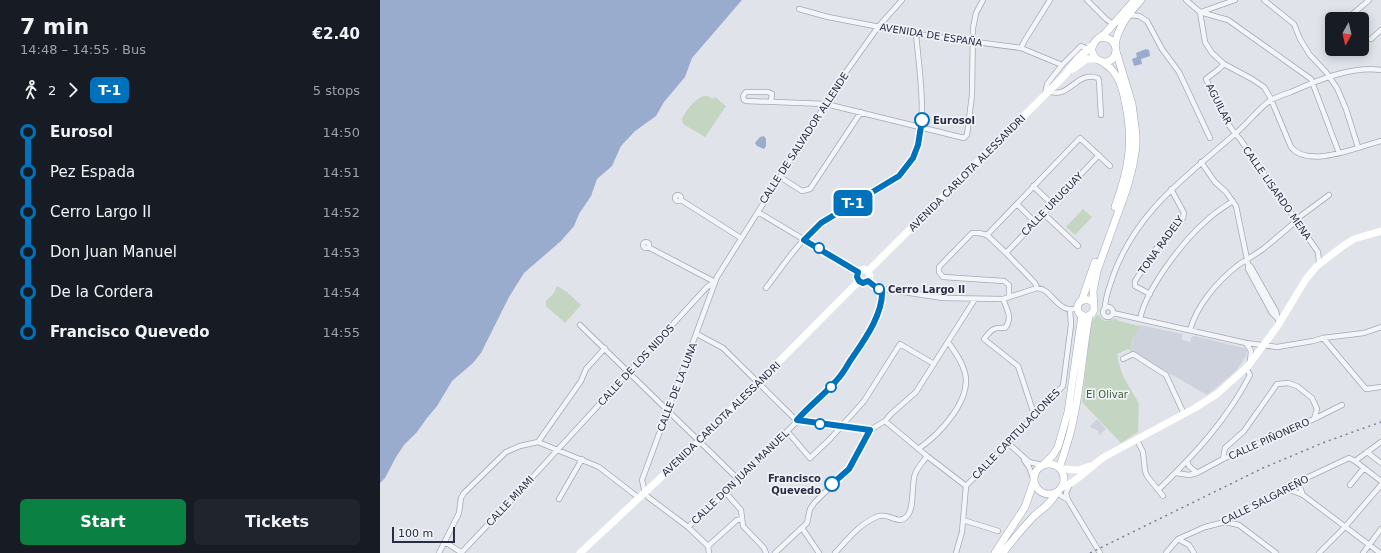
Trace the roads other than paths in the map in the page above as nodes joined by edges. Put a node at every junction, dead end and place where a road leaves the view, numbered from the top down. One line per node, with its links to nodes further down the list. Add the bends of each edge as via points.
1 (902, 0): 16 (street, CALLE DE SALVADOR ALLENDE)
2 (983, 0): 21 (street, via 976,13)
3 (1050, 0): 23 (street)
4 (1087, 0): 15 (street)
5 (1186, 0): 11 (street)
6 (1235, 0): 11 (street)
7 (1264, 0): 30 (street, via 1294,24 1310,55)
8 (1369, 0): 12 (street)
9 (1138, 1): 13 (main road); 14 (street); 15 (main road)
10 (799, 9): 16 (street, AVENIDA DE ESPAÑA)
11 (1200, 12): 27 (street, via 1207,48); 31 (street, via 1228,20 1311,79)
12 (1355, 12)
13 (1128, 16): 14 (street); 24 (main road, via 1119,30)
14 (1139, 16): 40 (street, via 1147,21 1162,49 1179,72)
15 (1113, 24): 19 (main road)
16 (878, 27): 18 (street, AVENIDA DE ESPAÑA); 35 (street, CALLE DE SALVADOR ALLENDE)
17 (1381, 30): 20 (street)
18 (916, 34): 21 (street, AVENIDA DE ESPAÑA); 38 (street)
19 (1100, 38): 22 (main road); 24 (main road, via 1107,38)
20 (1371, 39)
21 (973, 42): 23 (street, AVENIDA DE ESPAÑA); 38 (street, via 972,95 967,135 961,138)
22 (1090, 47): 25 (main road); 26 (street, via 1081,46); 29 (main road, AVENIDA CARLOTA ALESSANDRI)
23 (1021, 48): 26 (street, AVENIDA DE ESPAÑA)
24 (1116, 48): 25 (main road, via 1115,55 1110,60); 83 (main road, via 1132,104 1136,147 1127,188 1097,271)
25 (1099, 60): 29 (main road, AVENIDA CARLOTA ALESSANDRI, via 1087,59); 82 (main road, via 1113,70 1122,89 1130,125 1130,146 1122,186)
26 (1062, 64): 32 (street, via 1047,84)
27 (1224, 64): 33 (street, via 1264,88); 39 (street, AGUILAR, via 1206,79)
28 (1381, 70): 30 (street, via 1352,71)
29 (1065, 74): 32 (main road, AVENIDA CARLOTA ALESSANDRI)
30 (1330, 78): 31 (street); 42 (street, via 1344,103)
31 (1312, 83): 33 (street); 43 (street)
32 (1046, 93): 37 (street, via 1060,93 1086,77 1094,76 1099,81); 70 (main road, AVENIDA CARLOTA ALESSANDRI)
33 (1271, 100): 39 (street); 43 (street, via 1295,152 1321,157)
34 (772, 101): 34 (street, via 772,94 768,92 746,92 743,96 746,101); 35 (street)
35 (826, 104): 36 (street); 47 (street, CALLE DE SALVADOR ALLENDE)
36 (861, 112): 38 (street); 47 (street, via 810,189 802,190)
37 (1101, 114)
38 (921, 126): 62 (street, via 913,158 899,176 821,223)
39 (1235, 134): 45 (street); 57 (street, CALLE LISARDO MENA)
40 (1210, 138)
41 (1381, 141): 42 (street)
42 (1358, 147): 43 (street)
43 (1339, 153)
44 (1099, 155): 46 (street); 48 (street, via 1080,138); 54 (street, CALLE URUGUAY)
45 (1201, 162): 49 (street); 52 (street)
46 (1110, 166)
47 (780, 177): 55 (street, CALLE DE SALVADOR ALLENDE)
48 (1033, 186): 53 (street); 54 (street)
49 (1171, 189): 78 (street, TONA RADELY, via 1184,213 1135,281 1136,286); 84 (street, via 1145,218 1119,260)
50 (1329, 195): 57 (street)
51 (680, 200): 61 (street)
52 (1233, 201): 68 (street, via 1239,217); 78 (street, via 1199,227 1173,257)
53 (1017, 204): 58 (street); 60 (street)
54 (1052, 204): 56 (street, CALLE URUGUAY)
55 (758, 212): 61 (street, CALLE DE SALVADOR ALLENDE); 62 (street)
56 (1043, 213): 58 (street, CALLE URUGUAY); 63 (street)
57 (1296, 221): 65 (street, CALLE LISARDO MENA); 68 (street)
58 (1035, 222): 66 (street, CALLE URUGUAY)
59 (1381, 231): 67 (main road, via 1354,239)
60 (987, 236): 66 (street); 79 (street, via 972,233 939,267 940,275 1004,281 1010,285)
61 (741, 238): 74 (street, CALLE DE SALVADOR ALLENDE)
62 (804, 240): 71 (street); 75 (street)
63 (1078, 246)
64 (648, 247): 74 (street)
65 (1318, 252): 67 (street, via 1322,255); 69 (street)
66 (1006, 253): 76 (street)
67 (1333, 254): 69 (main road)
68 (1248, 262): 88 (street, via 1276,311); 91 (street, via 1238,266 1217,284 1195,316)
69 (1317, 266): 88 (main road)
70 (868, 271): 71 (main road); 73 (main road)
71 (858, 272): 72 (main road)
72 (859, 281): 73 (main road); 102 (main road, AVENIDA CARLOTA ALESSANDRI)
73 (868, 281): 77 (street)
74 (715, 282): 92 (street, CALLE DE LA LUNA); 101 (street, CALLE DE LOS NIDOS, via 707,287)
75 (766, 288)
76 (1037, 288): 79 (street); 85 (street, via 1042,288 1062,306)
77 (882, 289): 80 (street, via 942,298); 109 (street, CALLE DON JUAN MANUEL, via 883,296 871,330 837,381)
78 (1150, 294): 87 (street)
79 (1010, 297): 81 (street)
80 (975, 299): 81 (street); 94 (street)
81 (1003, 299): 106 (street, via 1010,315 1009,323 1005,328 993,329 984,339 1018,366)
82 (1082, 300): 83 (main road); 85 (main road, via 1078,304)
83 (1093, 302): 85 (main road)
84 (1104, 310): 85 (street); 86 (street, via 1111,308); 86 (street, via 1104,316 1108,318)
85 (1082, 312): 106 (street, CALLE CAPITULACIONES, via 1071,325 1063,386); 129 (main road, via 1068,412 1058,447); 131 (main road, via 1084,339 1075,413)
86 (1113, 314): 87 (street)
87 (1140, 319): 91 (street)
88 (1278, 321): 96 (main road)
89 (580, 325): 97 (street)
90 (1381, 327): 93 (street, via 1364,334)
91 (1190, 330): 95 (street)
92 (697, 334): 102 (street, via 723,348); 105 (street, CALLE DE LA LUNA)
93 (1323, 338): 96 (street, via 1277,347); 103 (street, via 1366,389)
94 (948, 342): 99 (street); 120 (street, via 965,372 964,392 953,415)
95 (1246, 343): 96 (street); 100 (street, via 1251,350)
96 (1262, 346): 100 (main road)
97 (605, 348): 101 (street); 116 (street, via 586,369 581,381)
98 (1122, 358): 107 (street, via 1133,354 1166,375)
99 (934, 364): 110 (street, via 916,392); 111 (street, via 900,344 864,401)
100 (1247, 367): 107 (main road, via 1217,394); 127 (street, via 1250,375 1240,395 1227,415)
101 (629, 372): 105 (street); 119 (street, CALLE DE LOS NIDOS)
102 (758, 382): 109 (street); 115 (main road, AVENIDA CARLOTA ALESSANDRI)
103 (1381, 387)
104 (1342, 405): 108 (street, CALLE PIÑONERO)
105 (668, 411): 115 (street); 146 (street, CALLE DE LA LUNA, via 642,480)
106 (1034, 414): 118 (street, CALLE CAPITULACIONES)
107 (1184, 414): 114 (main road)
108 (1314, 419): 125 (street, CALLE PIÑONERO); 125 (street, via 1317,409 1312,398 1297,386 1288,383 1277,384 1244,430 1225,448)
109 (797, 420): 111 (street); 113 (street, CALLE DON JUAN MANUEL)
110 (885, 422): 112 (street); 120 (street)
111 (841, 427): 112 (street); 113 (street, via 810,458)
112 (870, 430): 158 (street, via 849,469 815,502 810,509 807,523)
113 (787, 431): 135 (street, CALLE DON JUAN MANUEL)
114 (1137, 440): 130 (main road); 144 (street, via 1143,452 1147,476)
115 (700, 441): 135 (street); 146 (main road, AVENIDA CARLOTA ALESSANDRI)
116 (538, 442): 119 (street); 162 (street, via 506,452 464,493 459,513)
117 (1381, 442): 121 (street, CALLE SALGAREÑO)
118 (1008, 443): 123 (street); 141 (street, CALLE CAPITULACIONES)
119 (558, 449): 124 (street); 167 (street, CALLE MIAMI)
120 (918, 449): 122 (street)
121 (1367, 452): 126 (street, CALLE SALGAREÑO); 128 (street)
122 (927, 456): 141 (street); 172 (street, via 914,475 911,507 907,517 896,520 886,515 879,516 860,528)
123 (1023, 458): 129 (street, via 1032,464); 136 (street)
124 (582, 459): 146 (street); 149 (street)
125 (1224, 459): 134 (street, CALLE PIÑONERO)
126 (1355, 461): 132 (street); 138 (street, CALLE SALGAREÑO, via 1349,458)
127 (1187, 462): 133 (street); 134 (street)
128 (1381, 463)
129 (1043, 465): 131 (main road, via 1052,464); 136 (main road, via 1036,470)
130 (1092, 465): 131 (main road, via 1078,470); 143 (main road)
131 (1060, 468): 143 (main road, via 1065,478)
132 (1364, 468): 137 (street); 139 (street)
133 (1176, 473): 134 (street, CALLE PIÑONERO); 144 (street)
134 (1197, 473)
135 (738, 479): 145 (street, CALLE DON JUAN MANUEL)
136 (1034, 480): 143 (main road, via 1035,486 1042,493 1051,494); 174 (main road, via 1025,507)
137 (1381, 481)
138 (1298, 482): 142 (street, CALLE SALGAREÑO); 147 (street)
139 (1350, 485)
140 (1381, 485): 156 (street)
141 (966, 486): 153 (street)
142 (1285, 488): 147 (street); 151 (street, CALLE SALGAREÑO)
143 (1062, 490): 150 (street); 150 (street); 175 (main road, via 1035,515)
144 (1158, 490): 148 (street)
145 (726, 493): 152 (street, via 742,510); 157 (street, CALLE DON JUAN MANUEL)
146 (642, 495): 157 (street); 168 (main road, AVENIDA CARLOTA ALESSANDRI)
147 (1302, 495): 156 (street)
148 (1163, 496)
149 (559, 499)
150 (1068, 500): 176 (street)
151 (1239, 513): 154 (street, CALLE SALGAREÑO); 155 (street)
152 (742, 519): 164 (street, via 737,520); 165 (street, via 743,526)
153 (963, 520): 160 (street); 173 (street)
154 (1225, 522): 155 (street); 161 (street, CALLE SALGAREÑO, via 1205,526)
155 (1239, 525): 179 (street)
156 (1345, 527): 163 (street); 180 (street)
157 (688, 528): 164 (street)
158 (802, 528): 170 (street); 171 (street)
159 (1381, 529): 163 (street)
160 (998, 531)
161 (1178, 539): 177 (street, CALLE SALGAREÑO); 178 (street, via 1189,545)
162 (445, 542): 166 (street); 167 (street)
163 (1369, 545): 181 (street); 182 (street)
164 (708, 546): 169 (street)
165 (765, 551)
166 (439, 553)
167 (462, 553)
168 (580, 553)
169 (709, 553)
170 (775, 553)
171 (819, 553)
172 (834, 553)
173 (956, 553)
174 (995, 553)
175 (1003, 553)
176 (1100, 553)
177 (1166, 553)
178 (1194, 553)
179 (1276, 553)
180 (1320, 553)
181 (1363, 553)
182 (1380, 553)

